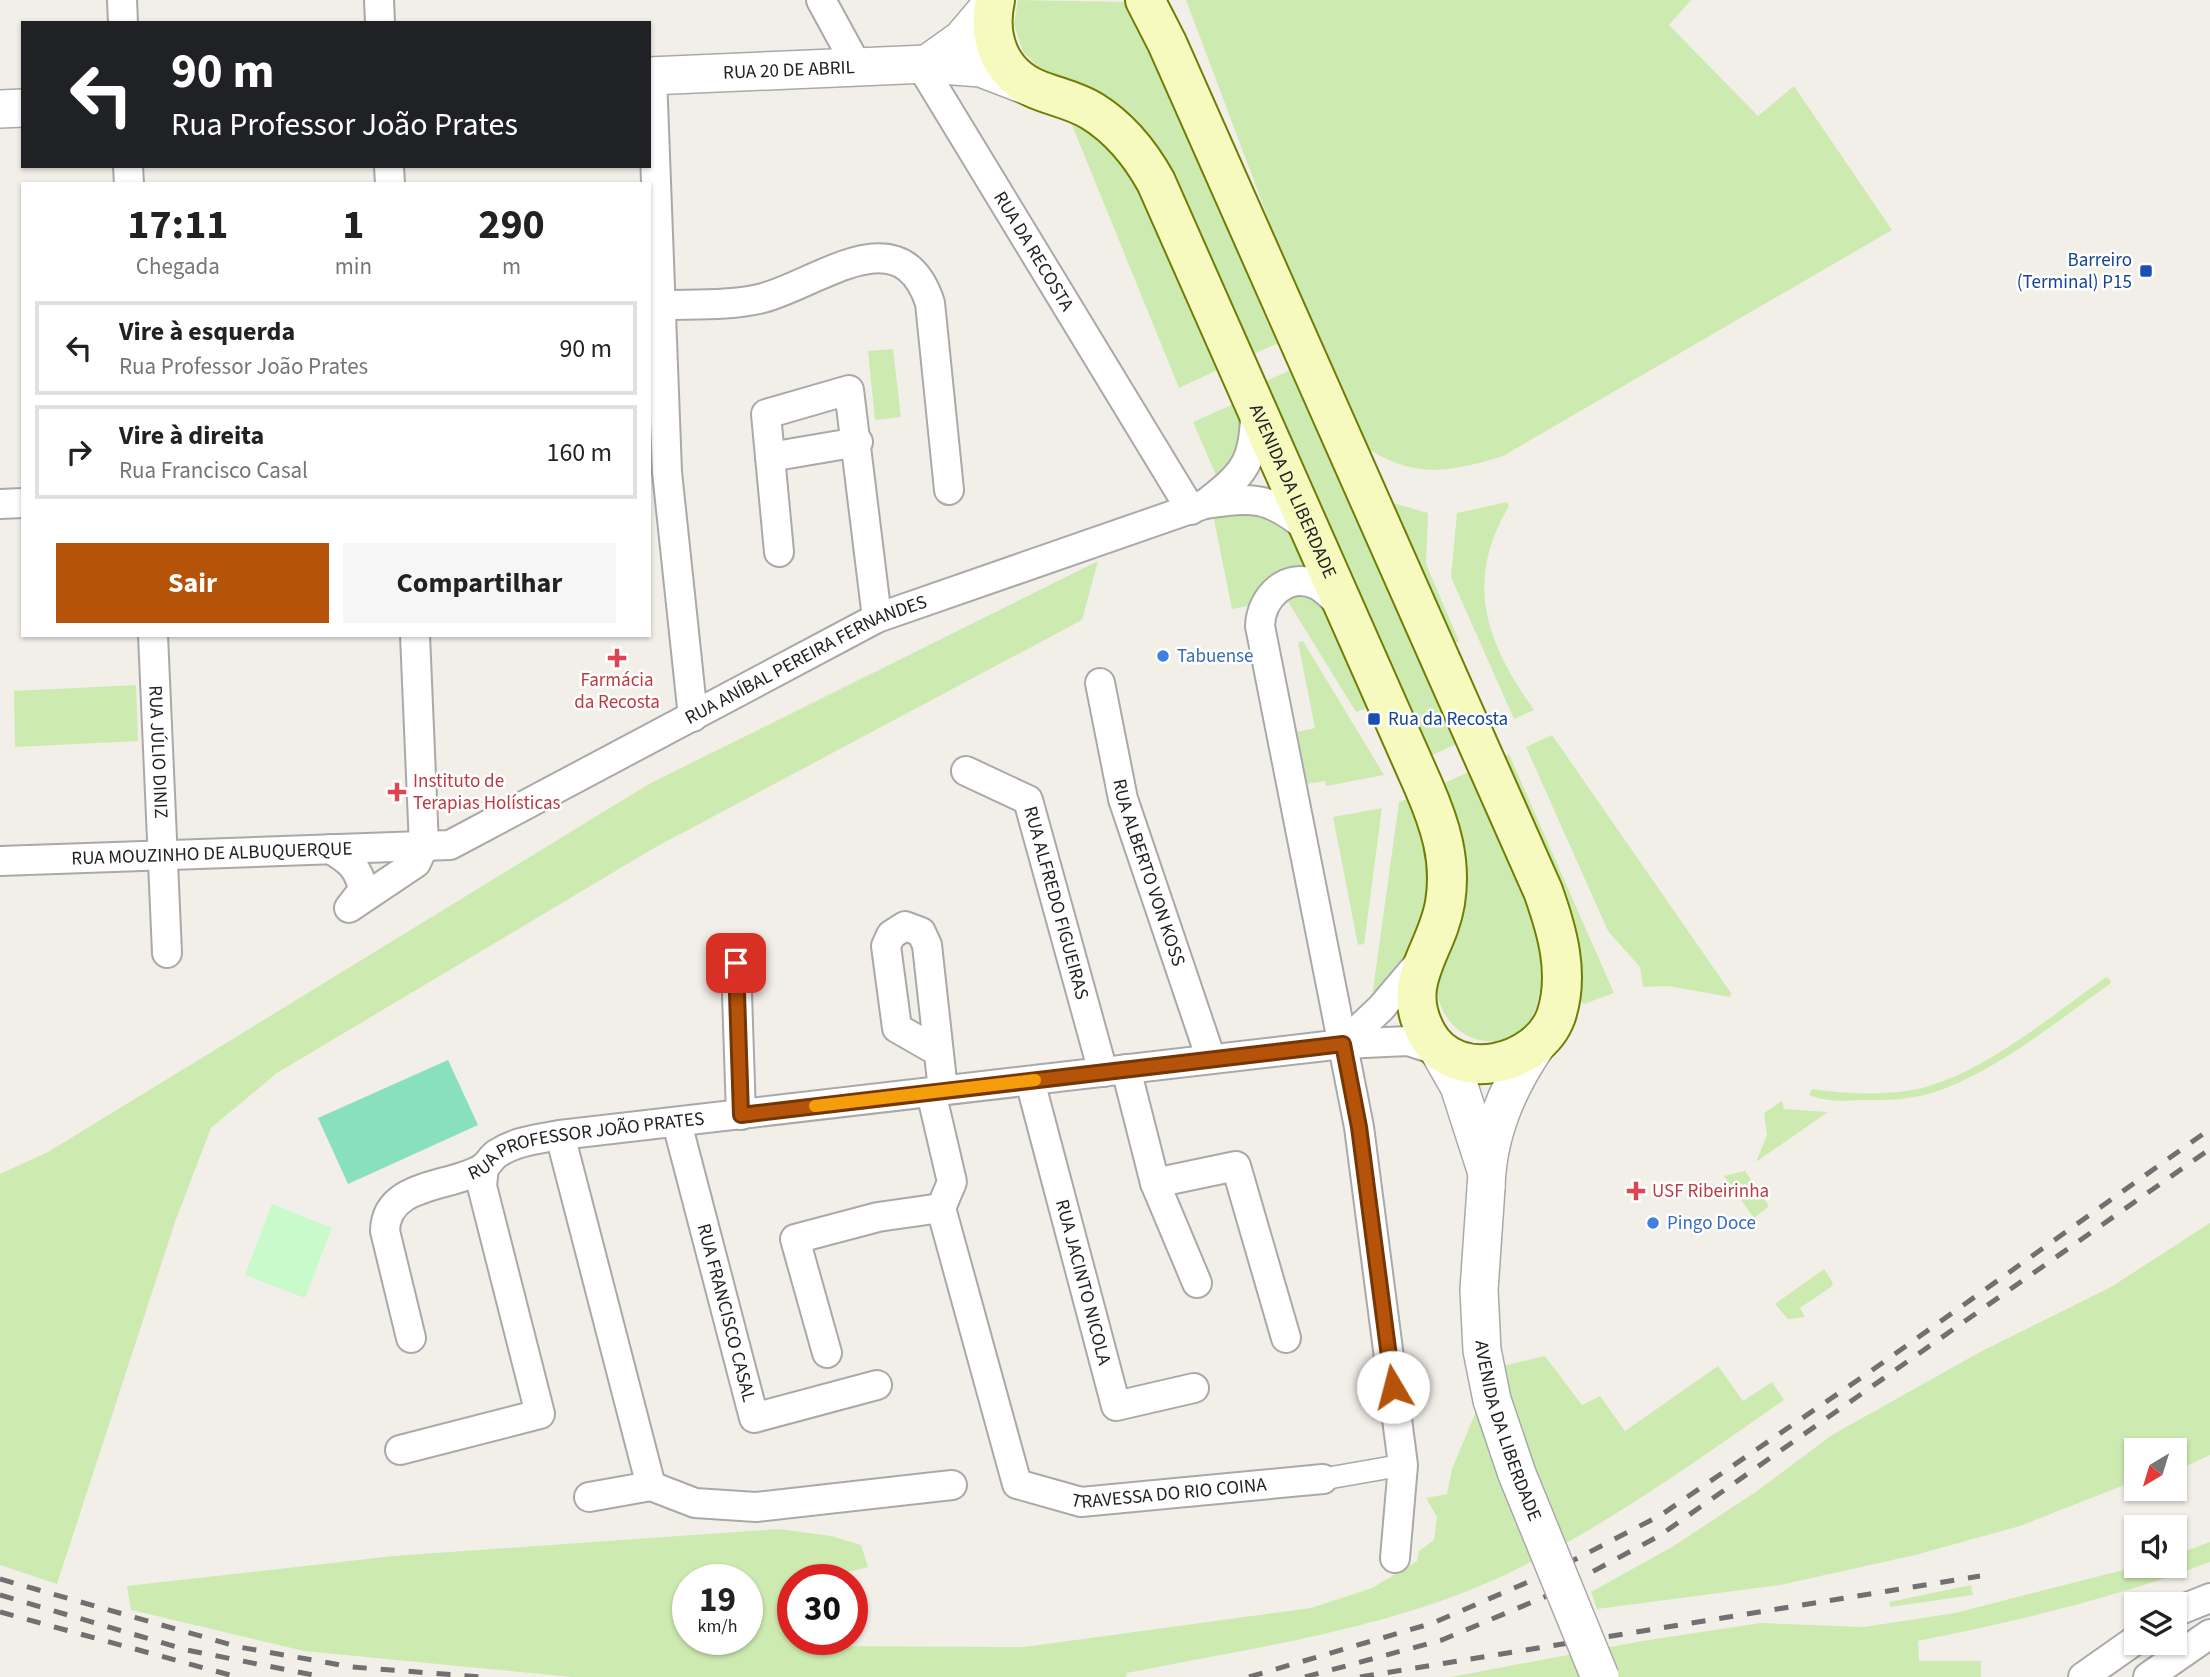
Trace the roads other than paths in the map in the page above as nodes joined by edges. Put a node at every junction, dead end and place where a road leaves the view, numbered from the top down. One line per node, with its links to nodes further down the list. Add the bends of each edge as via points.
1 (122, 0): 6 (street)
2 (379, 0): 7 (street)
3 (821, 0): 9 (street)
4 (995, 0): 8 (street, via 962,39); 11 (main road, AVENIDA DA LIBERDADE, via 992,37 999,55 1014,74)
5 (1145, 0): 40 (main road, AVENIDA DA LIBERDADE, via 1543,891 1557,929 1561,978 1555,1017)
6 (122, 21)
7 (380, 21)
8 (923, 64): 9 (street, RUA 20 DE ABRIL); 11 (street, RUA 20 DE ABRIL, via 981,68); 23 (street, RUA DA RECOSTA)
9 (857, 66): 10 (street, RUA 20 DE ABRIL)
10 (651, 76): 14 (street)
11 (1034, 88): 16 (main road, AVENIDA DA LIBERDADE, via 1090,110 1125,137 1143,160)
12 (21, 108): 13 (street)
13 (0, 109)
14 (652, 186): 15 (street)
15 (662, 305): 19 (street); 20 (street, via 742,302 778,293 869,257 900,262 925,287 930,303)
16 (1255, 405): 23 (street, via 1255,438 1247,465 1230,485); 24 (main road, AVENIDA DA LIBERDADE)
17 (858, 442): 18 (street); 18 (street, via 849,390 766,414); 27 (street)
18 (770, 457): 25 (street)
19 (658, 472): 31 (street)
20 (949, 490)
21 (21, 503): 22 (street)
22 (0, 504)
23 (1198, 507): 24 (street, via 1250,498 1264,501 1278,505); 27 (street, RUA ANÍBAL PEREIRA FERNANDES)
24 (1311, 532): 26 (main road, AVENIDA DA LIBERDADE)
25 (779, 552)
26 (1347, 612): 38 (main road, AVENIDA DA LIBERDADE, via 1444,841 1445,905); 41 (street, via 1319,586 1297,582 1271,594 1260,614)
27 (877, 618): 31 (street, RUA ANÍBAL PEREIRA FERNANDES)
28 (153, 637): 35 (street, RUA JÚLIO DINIZ)
29 (415, 637): 33 (street)
30 (1100, 683): 44 (street, RUA ALBERTO VON KOSS, via 1123,799)
31 (693, 717): 33 (street, RUA ANÍBAL PEREIRA FERNANDES, via 450,845)
32 (966, 771): 45 (street, RUA ALFREDO FIGUEIRAS, via 1028,800)
33 (424, 846): 34 (street, RUA MOUZINHO DE ALBUQUERQUE); 34 (street, via 416,863 349,908 363,890 360,873)
34 (330, 849): 35 (street, RUA MOUZINHO DE ALBUQUERQUE)
35 (163, 854): 36 (street, RUA MOUZINHO DE ALBUQUERQUE); 37 (street, RUA JÚLIO DINIZ)
36 (0, 861)
37 (167, 953)
38 (1426, 955): 41 (street, via 1406,982); 43 (main road, AVENIDA DA LIBERDADE, via 1416,1001 1423,1026)
39 (736, 963): 48 (street)
40 (1538, 1043): 43 (main road, via 1499,1063 1457,1059); 52 (street, AVENIDA DA LIBERDADE, via 1504,1098)
41 (1343, 1044): 43 (street, RUA PROFESSOR JOÃO PRATES, via 1408,1041); 44 (street, RUA PROFESSOR JOÃO PRATES); 62 (street, via 1359,1127)
42 (937, 1051): 47 (street)
43 (1439, 1051): 52 (street, AVENIDA DA LIBERDADE, via 1459,1086)
44 (1211, 1059): 45 (street, RUA PROFESSOR JOÃO PRATES)
45 (1114, 1071): 46 (street, RUA PROFESSOR JOÃO PRATES); 53 (street, RUA ALFREDO FIGUEIRAS)
46 (1030, 1081): 47 (street, RUA PROFESSOR JOÃO PRATES); 60 (street, RUA JACINTO NICOLA, via 1116,1406)
47 (937, 1091): 48 (street, RUA PROFESSOR JOÃO PRATES); 54 (street, via 952,1182)
48 (741, 1115): 49 (street, RUA PROFESSOR JOÃO PRATES)
49 (677, 1123): 50 (street, RUA PROFESSOR JOÃO PRATES); 59 (street, RUA FRANCISCO CASAL, via 754,1418)
50 (560, 1135): 51 (street, RUA PROFESSOR JOÃO PRATES, via 511,1144); 65 (street)
51 (484, 1167): 56 (street, RUA PROFESSOR JOÃO PRATES, via 407,1195 385,1217); 61 (street, via 482,1186 540,1414)
52 (1486, 1180): 72 (street, AVENIDA DA LIBERDADE, bridge, via 1479,1290 1482,1350 1492,1400)
53 (1155, 1183): 55 (street, RUA ALFREDO FIGUEIRAS); 57 (street, via 1236,1166)
54 (941, 1208): 58 (street, via 878,1216 795,1239); 63 (street, TRAVESSA DO RIO COINA, via 1017,1484 1081,1502)
55 (1197, 1283)
56 (411, 1338)
57 (1286, 1338)
58 (827, 1353)
59 (877, 1385)
60 (1194, 1388)
61 (400, 1450)
62 (1403, 1465): 63 (street); 67 (street)
63 (1323, 1479)
64 (952, 1485): 65 (street, via 756,1507 695,1503)
65 (651, 1486): 66 (street)
66 (589, 1497)
67 (1395, 1558)
68 (2210, 1598): 69 (street)
69 (2187, 1607)
70 (2210, 1634): 74 (street)
71 (2124, 1648): 73 (street)
72 (1600, 1677)
73 (2082, 1677)
74 (2148, 1677)

